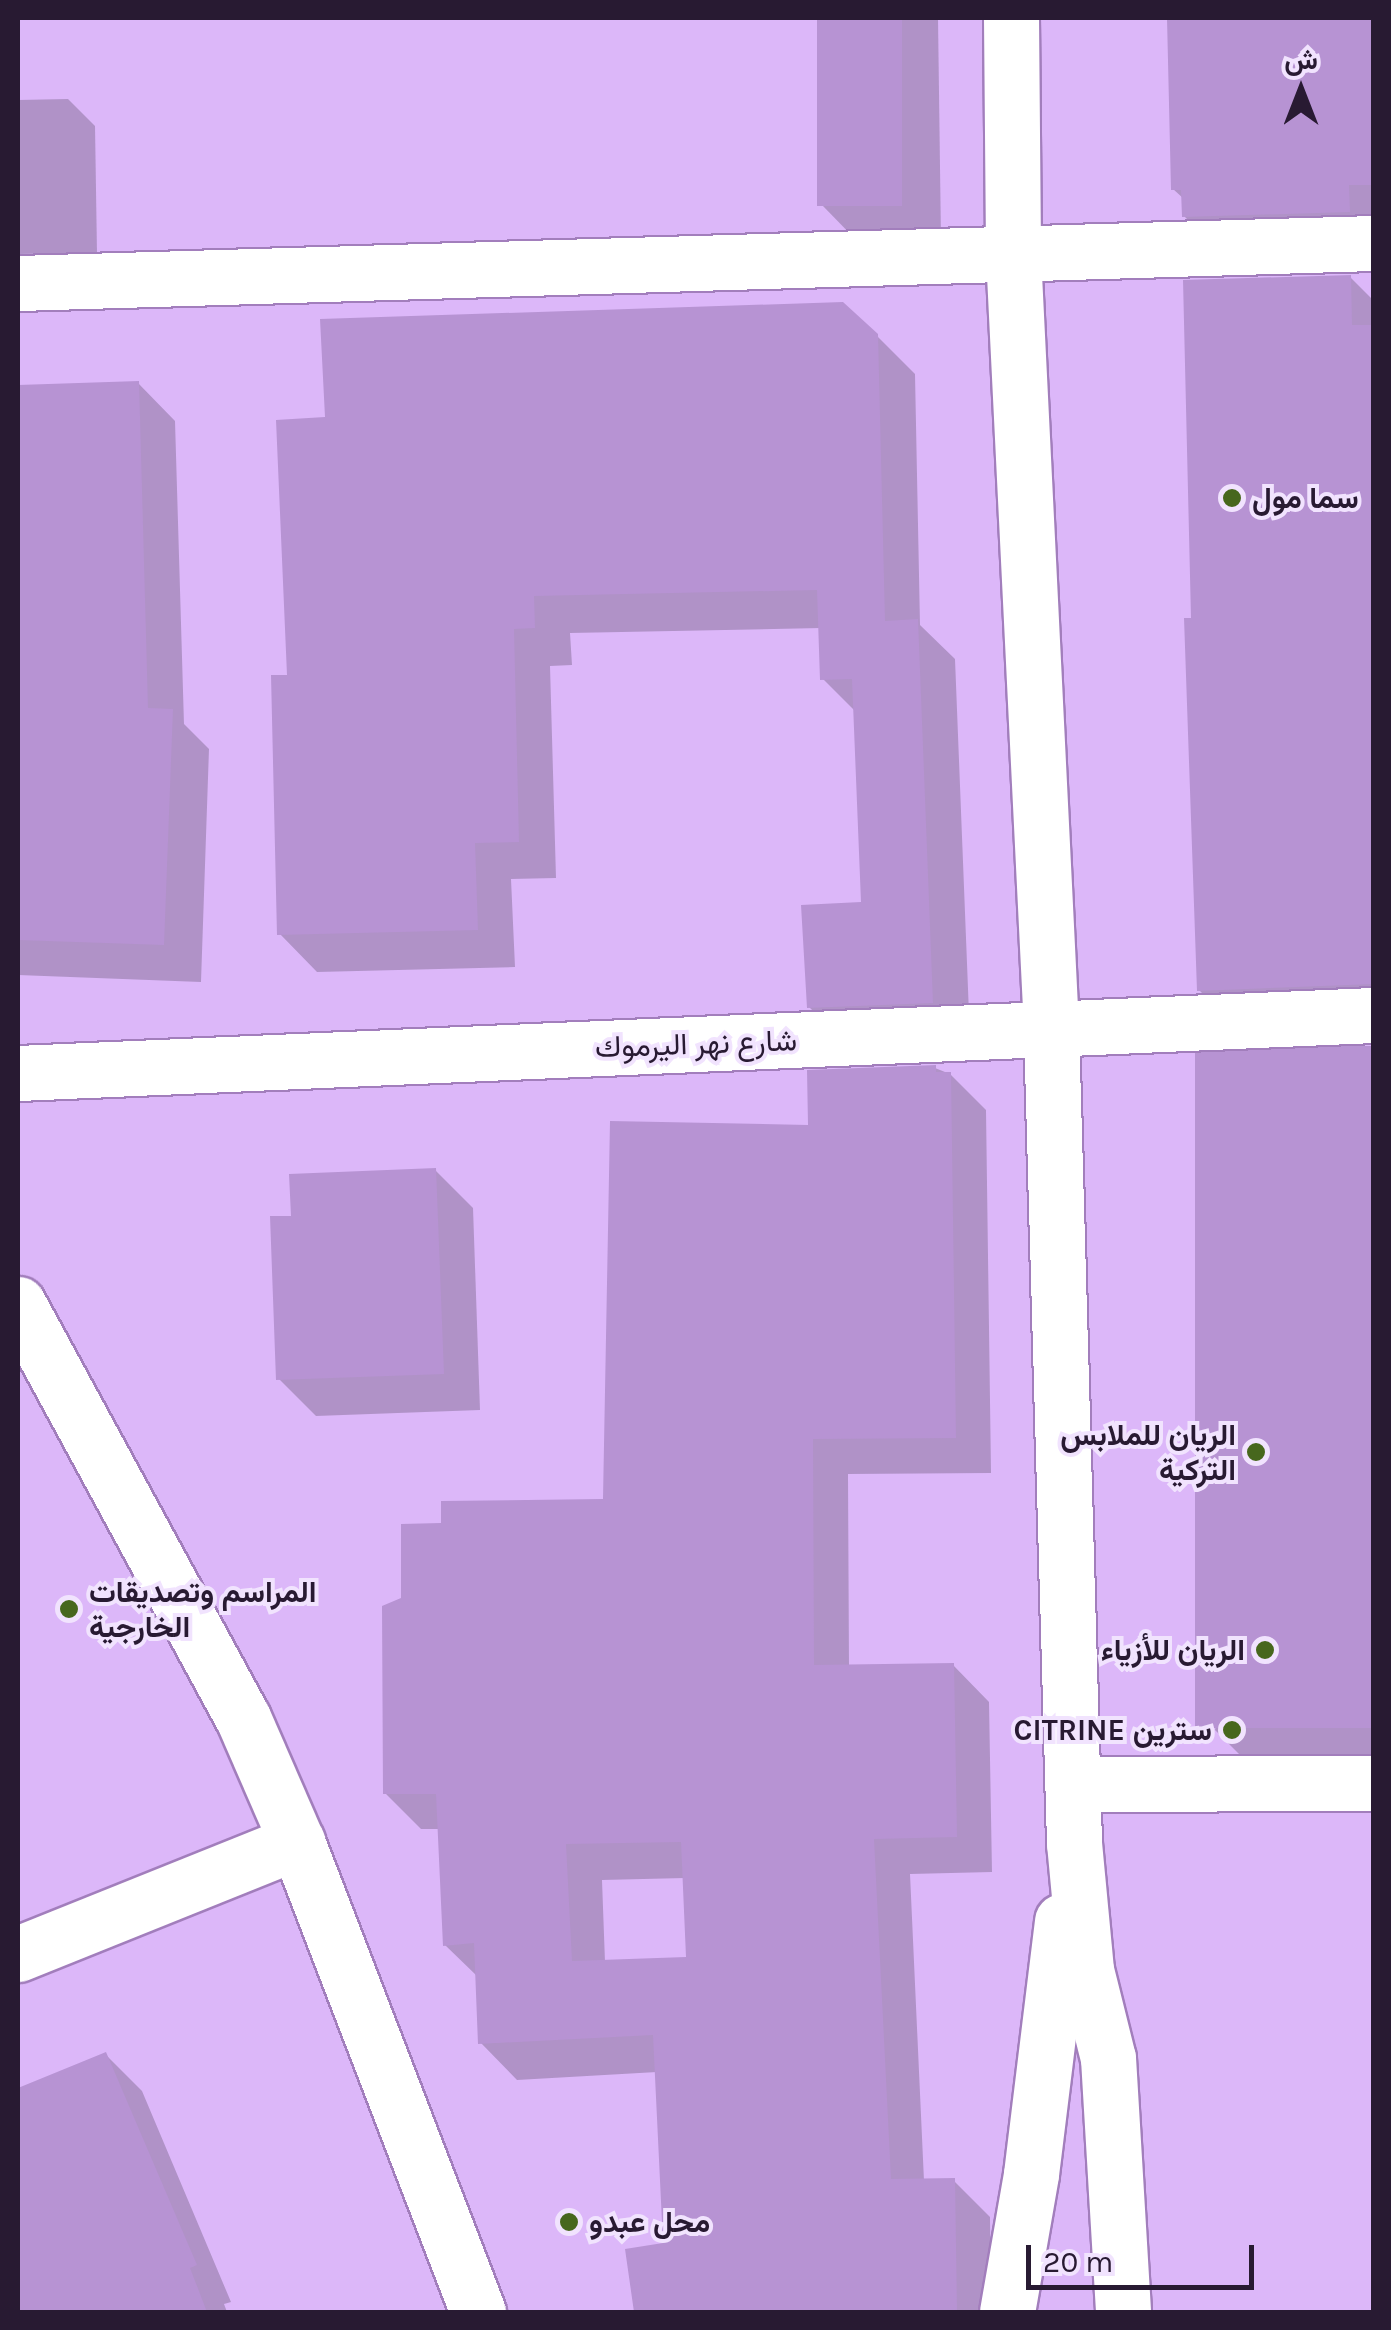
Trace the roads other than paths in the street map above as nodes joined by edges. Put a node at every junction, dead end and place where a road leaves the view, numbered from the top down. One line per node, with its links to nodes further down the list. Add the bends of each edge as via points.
1 (1011, 18): 3 (street)
2 (1374, 243): 3 (street)
3 (1013, 254): 4 (street); 6 (street)
4 (18, 283)
5 (1374, 1015): 6 (street, شارع نهر اليرموك)
6 (1050, 1029): 7 (street, شارع نهر اليرموك); 10 (street)
7 (18, 1073)
8 (18, 1304): 11 (street, via 243,1718)
9 (1374, 1783): 10 (street)
10 (1074, 1784): 12 (street)
11 (297, 1842): 13 (street); 14 (street)
12 (1074, 1844): 15 (street); 16 (street, via 1086,1970 1108,2058)
13 (18, 1954)
14 (478, 2312)
15 (1007, 2312)
16 (1122, 2312)

